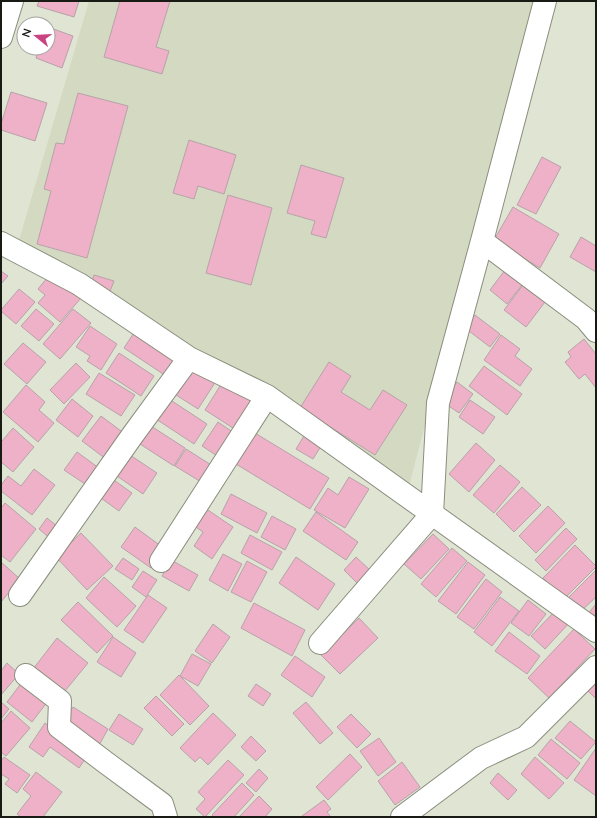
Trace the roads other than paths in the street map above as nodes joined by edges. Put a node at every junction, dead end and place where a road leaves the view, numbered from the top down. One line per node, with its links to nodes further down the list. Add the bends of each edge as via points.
1 (12, 1): 3 (street)
2 (545, 1): 4 (street)
3 (1, 37)
4 (482, 241): 6 (street, via 586,319); 9 (street, via 438,403)
5 (1, 243): 7 (street, via 79,284)
6 (596, 331)
7 (189, 358): 8 (street); 11 (street)
8 (267, 396): 9 (street); 10 (street)
9 (432, 514): 12 (street); 13 (street)
10 (161, 561)
11 (20, 595)
12 (596, 631)
13 (320, 643)
14 (596, 667): 17 (street, via 526,737 481,758)
15 (26, 675): 16 (street, via 60,702 59,727 162,804)
16 (166, 817)
17 (402, 817)

